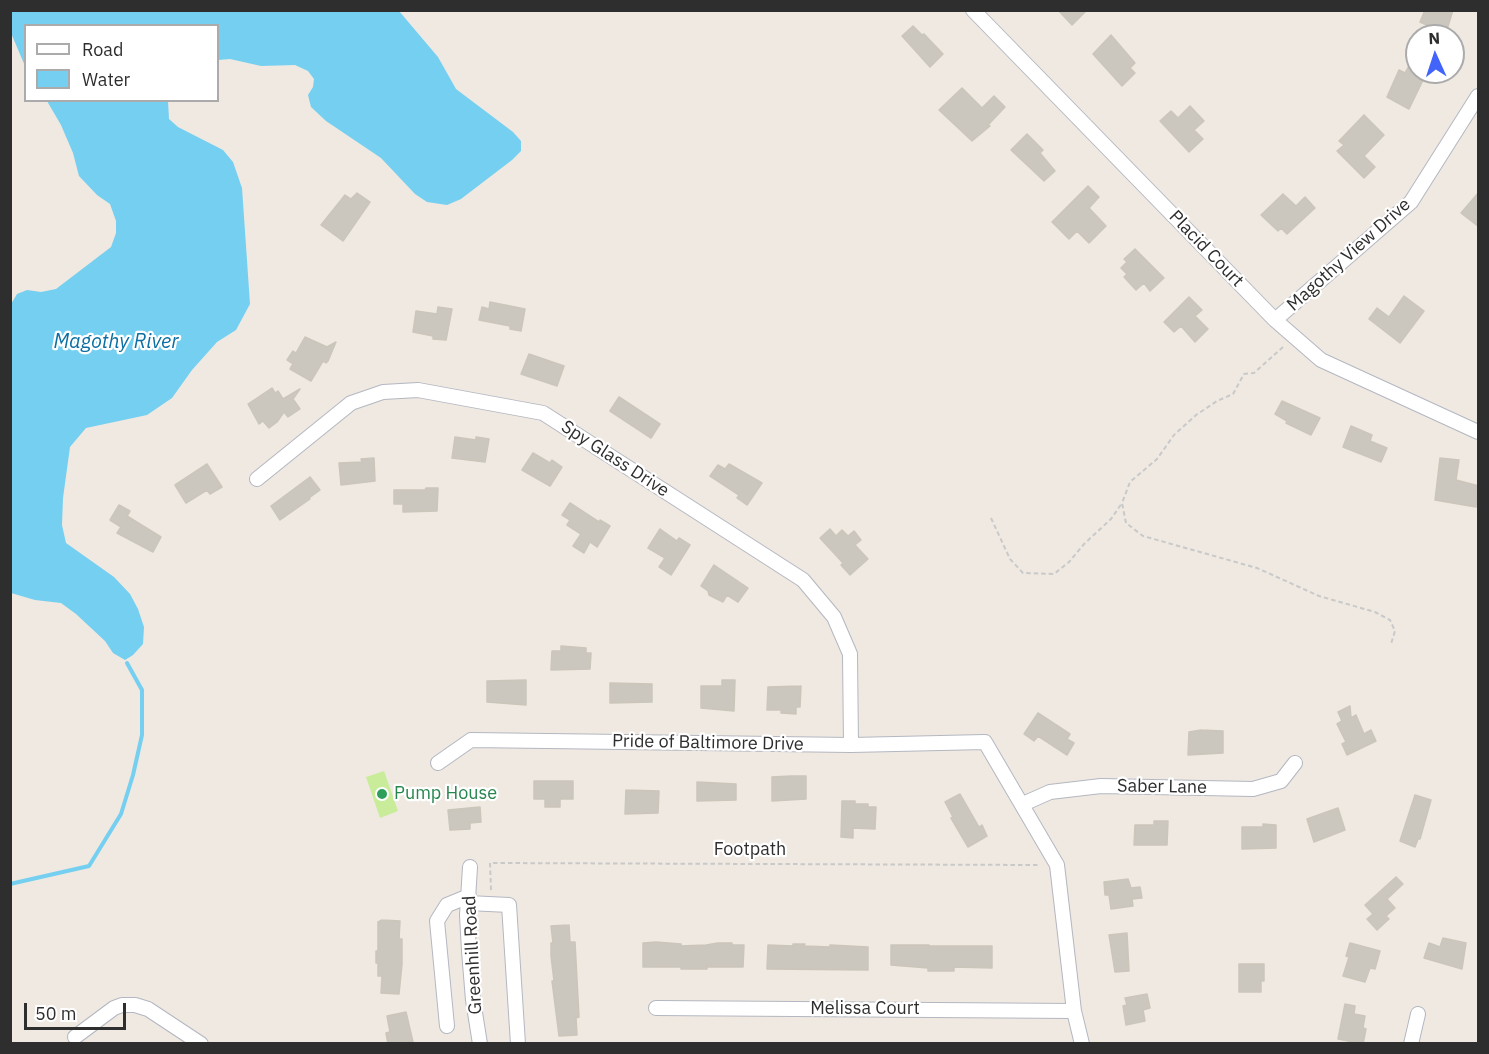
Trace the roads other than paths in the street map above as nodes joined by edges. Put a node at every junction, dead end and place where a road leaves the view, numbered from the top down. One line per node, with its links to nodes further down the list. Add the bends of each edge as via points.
1 (973, 10): 3 (street, Placid Court)
2 (1479, 96): 3 (street, Magothy View Drive, via 1411,202)
3 (1275, 320): 4 (street, Placid Court, via 1321,360)
4 (1479, 432)
5 (257, 479): 6 (street, Spy Glass Drive, via 351,404 383,392 418,390 543,413 802,580 834,617 850,654)
6 (851, 744): 7 (street, Pride of Baltimore Drive, via 471,740); 9 (street, Pride of Baltimore Drive, via 985,742)
7 (438, 763)
8 (1295, 763): 9 (street, Saber Lane, via 1281,781 1253,789 1101,786 1050,792)
9 (1023, 804): 13 (street, via 1057,865)
10 (470, 867): 11 (street, Greenhill Road)
11 (468, 899): 15 (street, via 447,905 437,921); 18 (street, Greenhill Road, via 473,1000); 19 (street, via 509,905)
12 (656, 1008): 13 (street, Melissa Court)
13 (1074, 1011): 20 (street)
14 (1418, 1014): 21 (street)
15 (447, 1026)
16 (75, 1037): 17 (street, via 114,1008 135,1005 148,1009)
17 (201, 1044)
18 (480, 1044)
19 (518, 1044)
20 (1083, 1044)
21 (1411, 1044)

